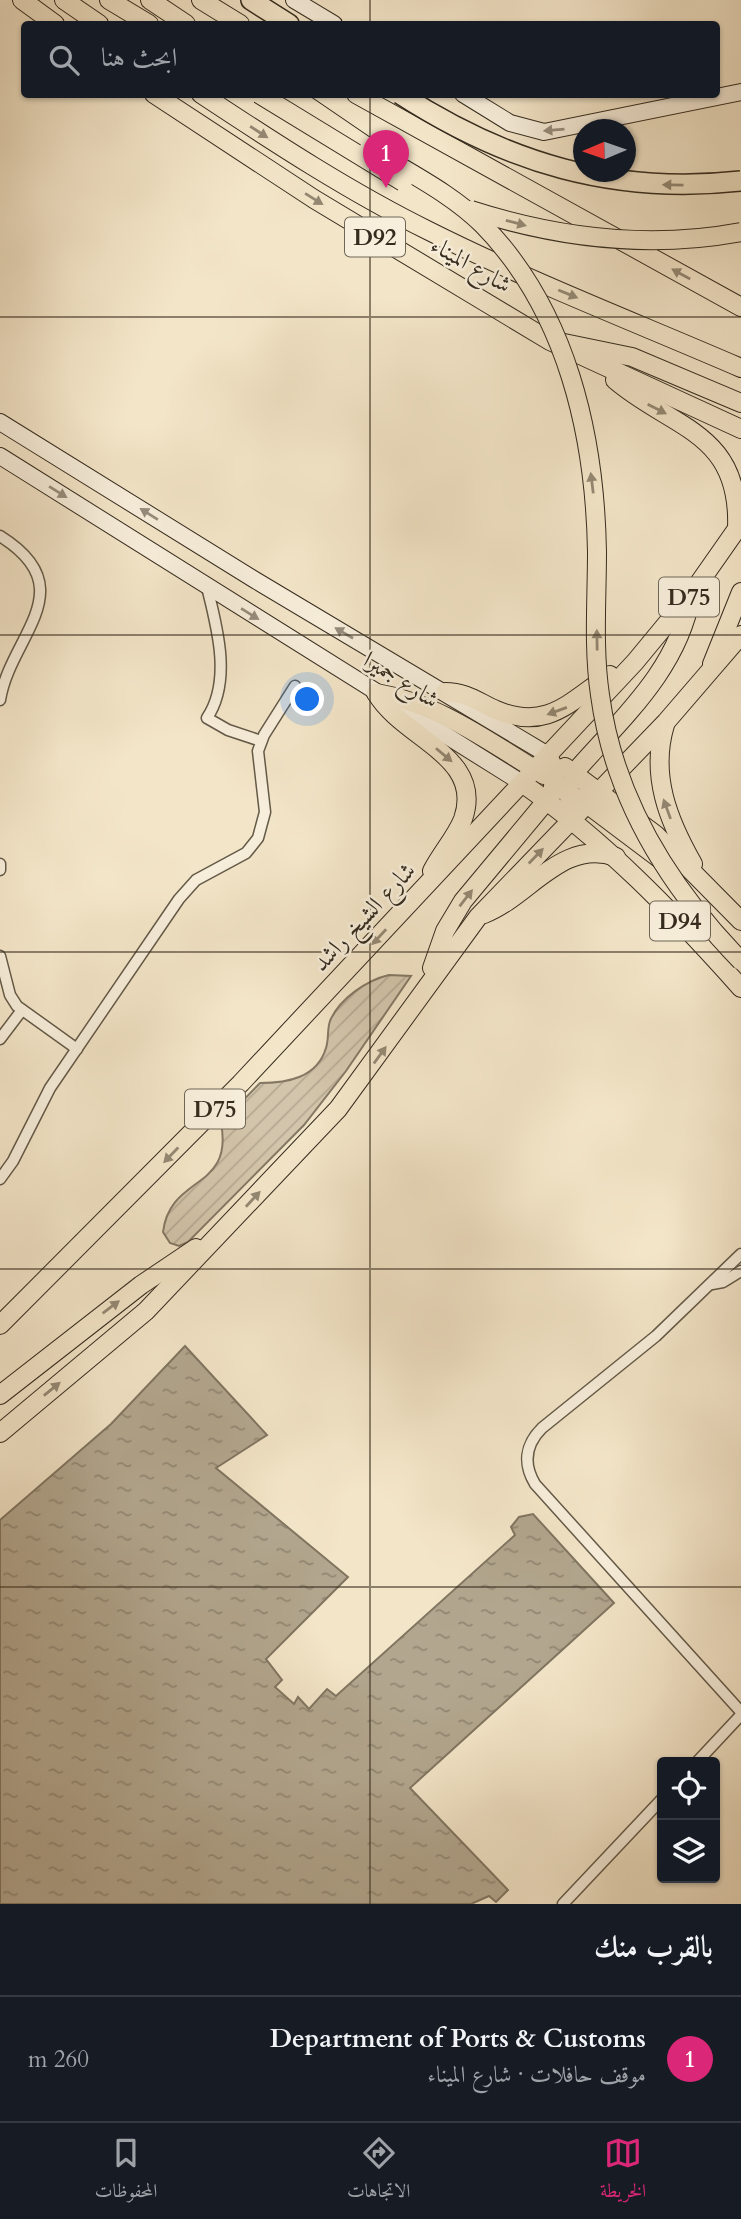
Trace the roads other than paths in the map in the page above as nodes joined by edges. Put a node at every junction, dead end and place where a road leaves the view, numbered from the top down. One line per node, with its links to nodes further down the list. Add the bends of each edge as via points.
1 (22, 0): 8 (main road)
2 (64, 0): 9 (main road)
3 (109, 0): 10 (main road)
4 (150, 0): 11 (main road)
5 (201, 0): 12 (main road)
6 (251, 0): 13 (highway)
7 (294, 0): 14 (street)
8 (51, 21)
9 (95, 21)
10 (144, 21)
11 (182, 21)
12 (235, 21)
13 (284, 21)
14 (329, 21)
15 (741, 92): 16 (street, one-way to 16)
16 (720, 96)
17 (160, 98): 30 (main road, شارع الميناء / D92, one-way to 30, via 314,199)
18 (207, 98): 32 (main road, one-way to 32, bridge, via 426,230)
19 (265, 98): 28 (main road, one-way to 28, bridge, via 382,171 493,217 611,239 670,240)
20 (296, 98): 65 (main road, one-way to 20, bridge, via 705,923 660,862 617,769 599,694 597,551 585,428 550,321 526,280 466,209)
21 (363, 98): 26 (main road)
22 (407, 98): 27 (highway, one-way to 22, bridge, via 640,183 557,169 474,137)
23 (412, 98): 26 (main road)
24 (469, 98): 25 (street, one-way to 24, via 544,132 510,123)
25 (711, 98)
26 (444, 145): 29 (main road, one-way to 26)
27 (741, 181)
28 (741, 232)
29 (741, 307)
30 (550, 341): 31 (main road, شارع الميناء / D92); 33 (main road, via 632,357)
31 (603, 367): 35 (main road, شارع الميناء / D92); 37 (main road, one-way to 37, via 629,392 692,427 715,448 735,486)
32 (741, 368)
33 (741, 403)
34 (0, 422): 46 (street, شارع جميرا, one-way to 34)
35 (741, 429)
36 (0, 456): 39 (street, شارع جميرا / D94, one-way to 39)
37 (739, 526): 41 (main road, شارع الشيخ راشد / D75)
38 (0, 536): 48 (street, via 29,560 40,596 36,620 8,671)
39 (207, 587): 47 (street, شارع جميرا / D94, one-way to 47); 50 (street, via 219,641 219,680 207,719)
40 (741, 592): 44 (main road)
41 (692, 593): 43 (main road, شارع الشيخ راشد / D75); 54 (main road, via 683,632 665,667)
42 (740, 638): 44 (main road, D75)
43 (635, 662): 46 (main road, one-way to 46, via 568,707 540,716 508,714 466,695); 51 (main road, شارع الشيخ راشد / D75)
44 (709, 674): 49 (main road, D75)
45 (295, 686): 50 (street)
46 (445, 692): 51 (street, شارع جميرا)
47 (376, 693): 52 (main road, via 433,709); 53 (street, شارع جميرا / D94); 60 (main road, one-way to 60, via 399,722 451,760 464,784 463,818)
48 (0, 700)
49 (666, 722): 55 (main road, D75); 61 (main road, one-way to 49, via 664,803 659,768)
50 (261, 741): 70 (street, via 257,762 265,812 258,838 246,853 196,880 179,899)
51 (548, 755): 52 (main road, شارع الشيخ راشد / D75); 54 (main road)
52 (535, 769): 53 (main road, شارع الشيخ راشد / D75); 54 (main road)
53 (522, 783): 54 (main road, شارع جميرا / D94); 60 (main road, شارع الشيخ راشد / D75)
54 (561, 786): 55 (main road); 56 (main road, شارع جميرا / D94); 66 (main road, one-way to 54, via 453,916)
55 (593, 797): 56 (main road, D75); 61 (main road, via 676,871)
56 (573, 818): 57 (main road, شارع جميرا / D94); 62 (main road, D75, one-way to 56)
57 (616, 858): 62 (main road, via 586,853 565,859 509,902); 67 (main road, شارع جميرا / D94)
58 (0, 864): 59 (street)
59 (0, 870)
60 (426, 887): 76 (main road, شارع الشيخ راشد / D75, one-way to 76)
61 (711, 890): 63 (main road, D94)
62 (478, 917): 66 (main road, D75)
63 (741, 921)
64 (0, 956): 68 (street, via 10,995)
65 (741, 961)
66 (429, 982): 72 (main road, D75, one-way to 66, via 338,1109)
67 (741, 988)
68 (22, 1010): 69 (street); 70 (street)
69 (0, 1039)
70 (77, 1049): 71 (street)
71 (0, 1179)
72 (224, 1230): 77 (main road, one-way to 72, via 141,1285); 78 (main road, D75, one-way to 72, via 145,1311)
73 (741, 1254): 75 (street)
74 (741, 1271): 75 (street)
75 (712, 1284): 79 (street, via 542,1428 529,1444 527,1465 535,1484)
76 (0, 1325)
77 (0, 1395)
78 (0, 1433)
79 (741, 1713): 80 (street)
80 (701, 1757)
81 (657, 1804): 82 (street)
82 (563, 1904)

